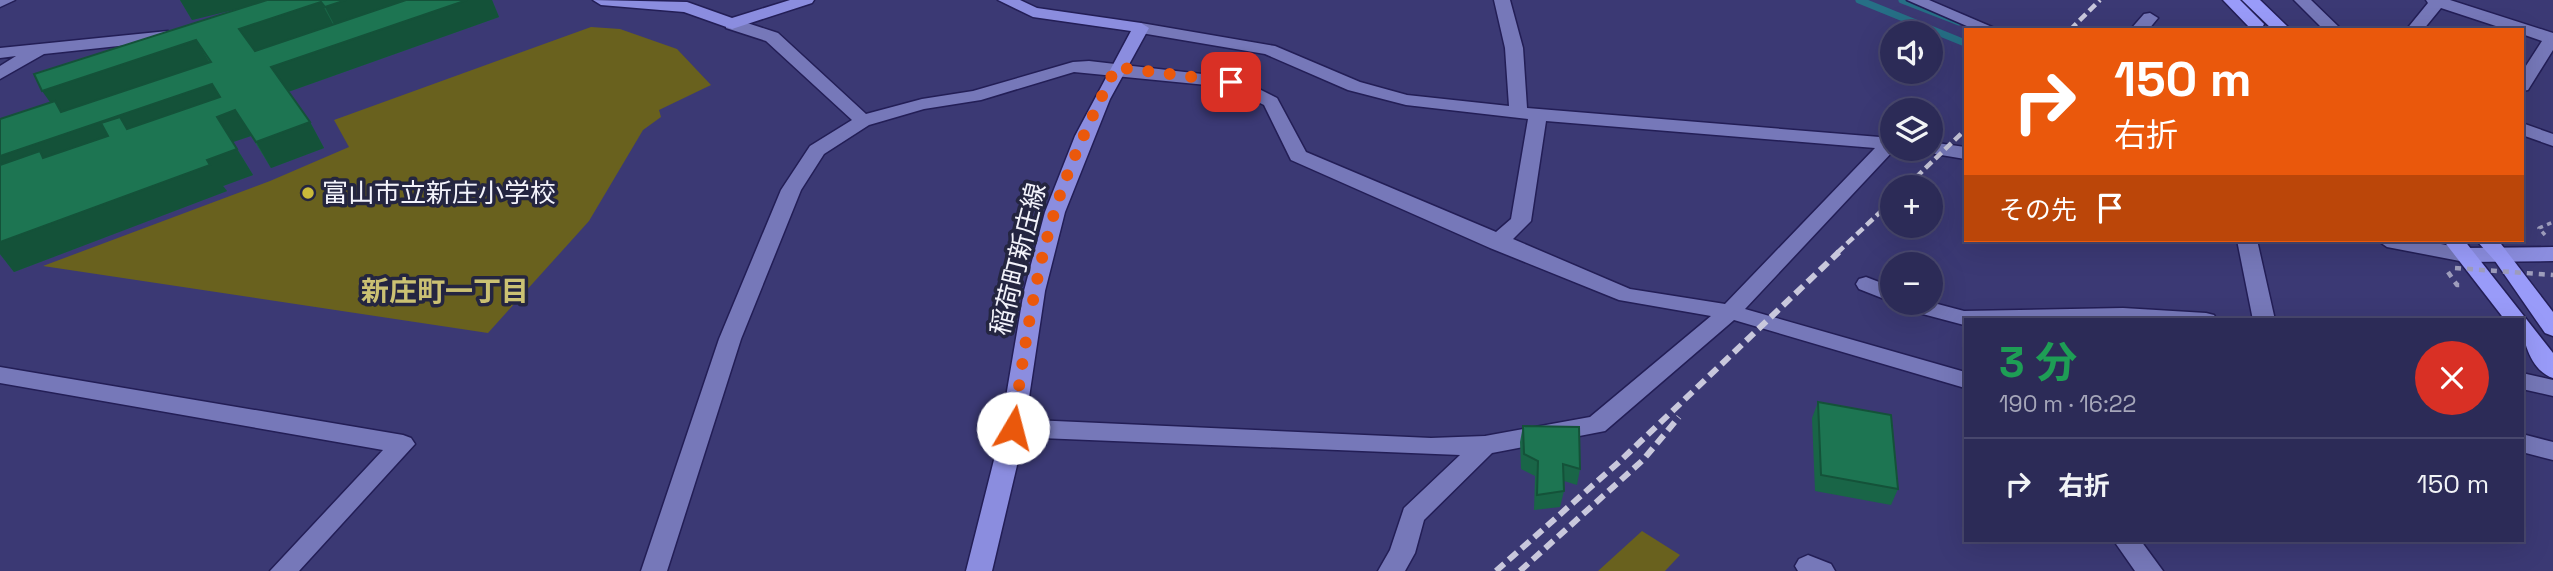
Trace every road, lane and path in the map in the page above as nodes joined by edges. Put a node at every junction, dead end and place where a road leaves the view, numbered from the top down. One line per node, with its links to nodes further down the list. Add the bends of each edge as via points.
1 (7, 0): 10 (street)
2 (601, 0): 12 (main road, via 687,7)
3 (806, 0): 12 (main road)
4 (1006, 0): 13 (main road, via 1033,12)
5 (1502, 0): 28 (street)
6 (1915, 0): 14 (street)
7 (2231, 0): 15 (highway)
8 (2250, 0): 16 (highway)
9 (2302, 0): 17 (street)
10 (0, 2)
11 (2446, 2): 18 (street); 19 (street)
12 (732, 24): 29 (street, via 772,37)
13 (1141, 28): 25 (main road, 稲荷町新庄線); 28 (street, via 1269,50 1354,86 1406,100)
14 (1986, 28)
15 (2261, 28)
16 (2281, 28)
17 (2332, 28)
18 (2415, 28)
19 (2523, 28)
20 (2524, 28): 22 (street)
21 (183, 32): 23 (street, via 156,39)
22 (2552, 38): 27 (street)
23 (45, 46): 24 (street); 26 (street)
24 (0, 53)
25 (1116, 67): 29 (street, via 1073,67 975,96 922,104); 41 (street, via 1231,82 1271,102 1298,156); 62 (main road, 稲荷町新庄線, via 1057,203 1027,328)
26 (0, 75)
27 (2524, 83)
28 (1528, 114): 32 (street); 41 (street, via 1521,221)
29 (863, 121): 68 (street, via 817,150 791,190 730,339)
30 (2524, 130): 31 (street)
31 (2553, 140)
32 (1880, 143)
33 (1943, 150): 34 (street)
34 (1964, 153)
35 (1880, 154): 48 (street)
36 (2553, 222): 37 (path)
37 (2539, 228)
38 (2247, 242): 53 (street)
39 (2397, 242): 42 (street)
40 (2488, 242): 44 (highway)
41 (1497, 243): 48 (street, via 1626,295)
42 (2458, 254): 44 (main road); 45 (path, bridge); 54 (highway)
43 (2553, 254): 44 (main road)
44 (2502, 256): 55 (highway)
45 (2553, 275)
46 (1866, 284): 47 (street)
47 (1880, 290)
48 (1730, 312): 59 (street); 63 (street, via 1597,425)
49 (1943, 312): 50 (street)
50 (1964, 318)
51 (1964, 318): 52 (street)
52 (2173, 318)
53 (2264, 318)
54 (2515, 318)
55 (2553, 328)
56 (2524, 329): 57 (highway)
57 (2553, 370)
58 (0, 374): 67 (street, via 403,444)
59 (1964, 380)
60 (2524, 381): 61 (street)
61 (2553, 388)
62 (1013, 428): 63 (street, via 1431,447); 69 (main road, 稲荷町新庄線)
63 (1485, 444): 70 (street, via 1413,516 1402,553)
64 (2524, 444): 65 (street)
65 (2553, 451)
66 (2128, 542): 71 (street)
67 (282, 571)
68 (654, 571)
69 (979, 571)
70 (1391, 571)
71 (2150, 571)

